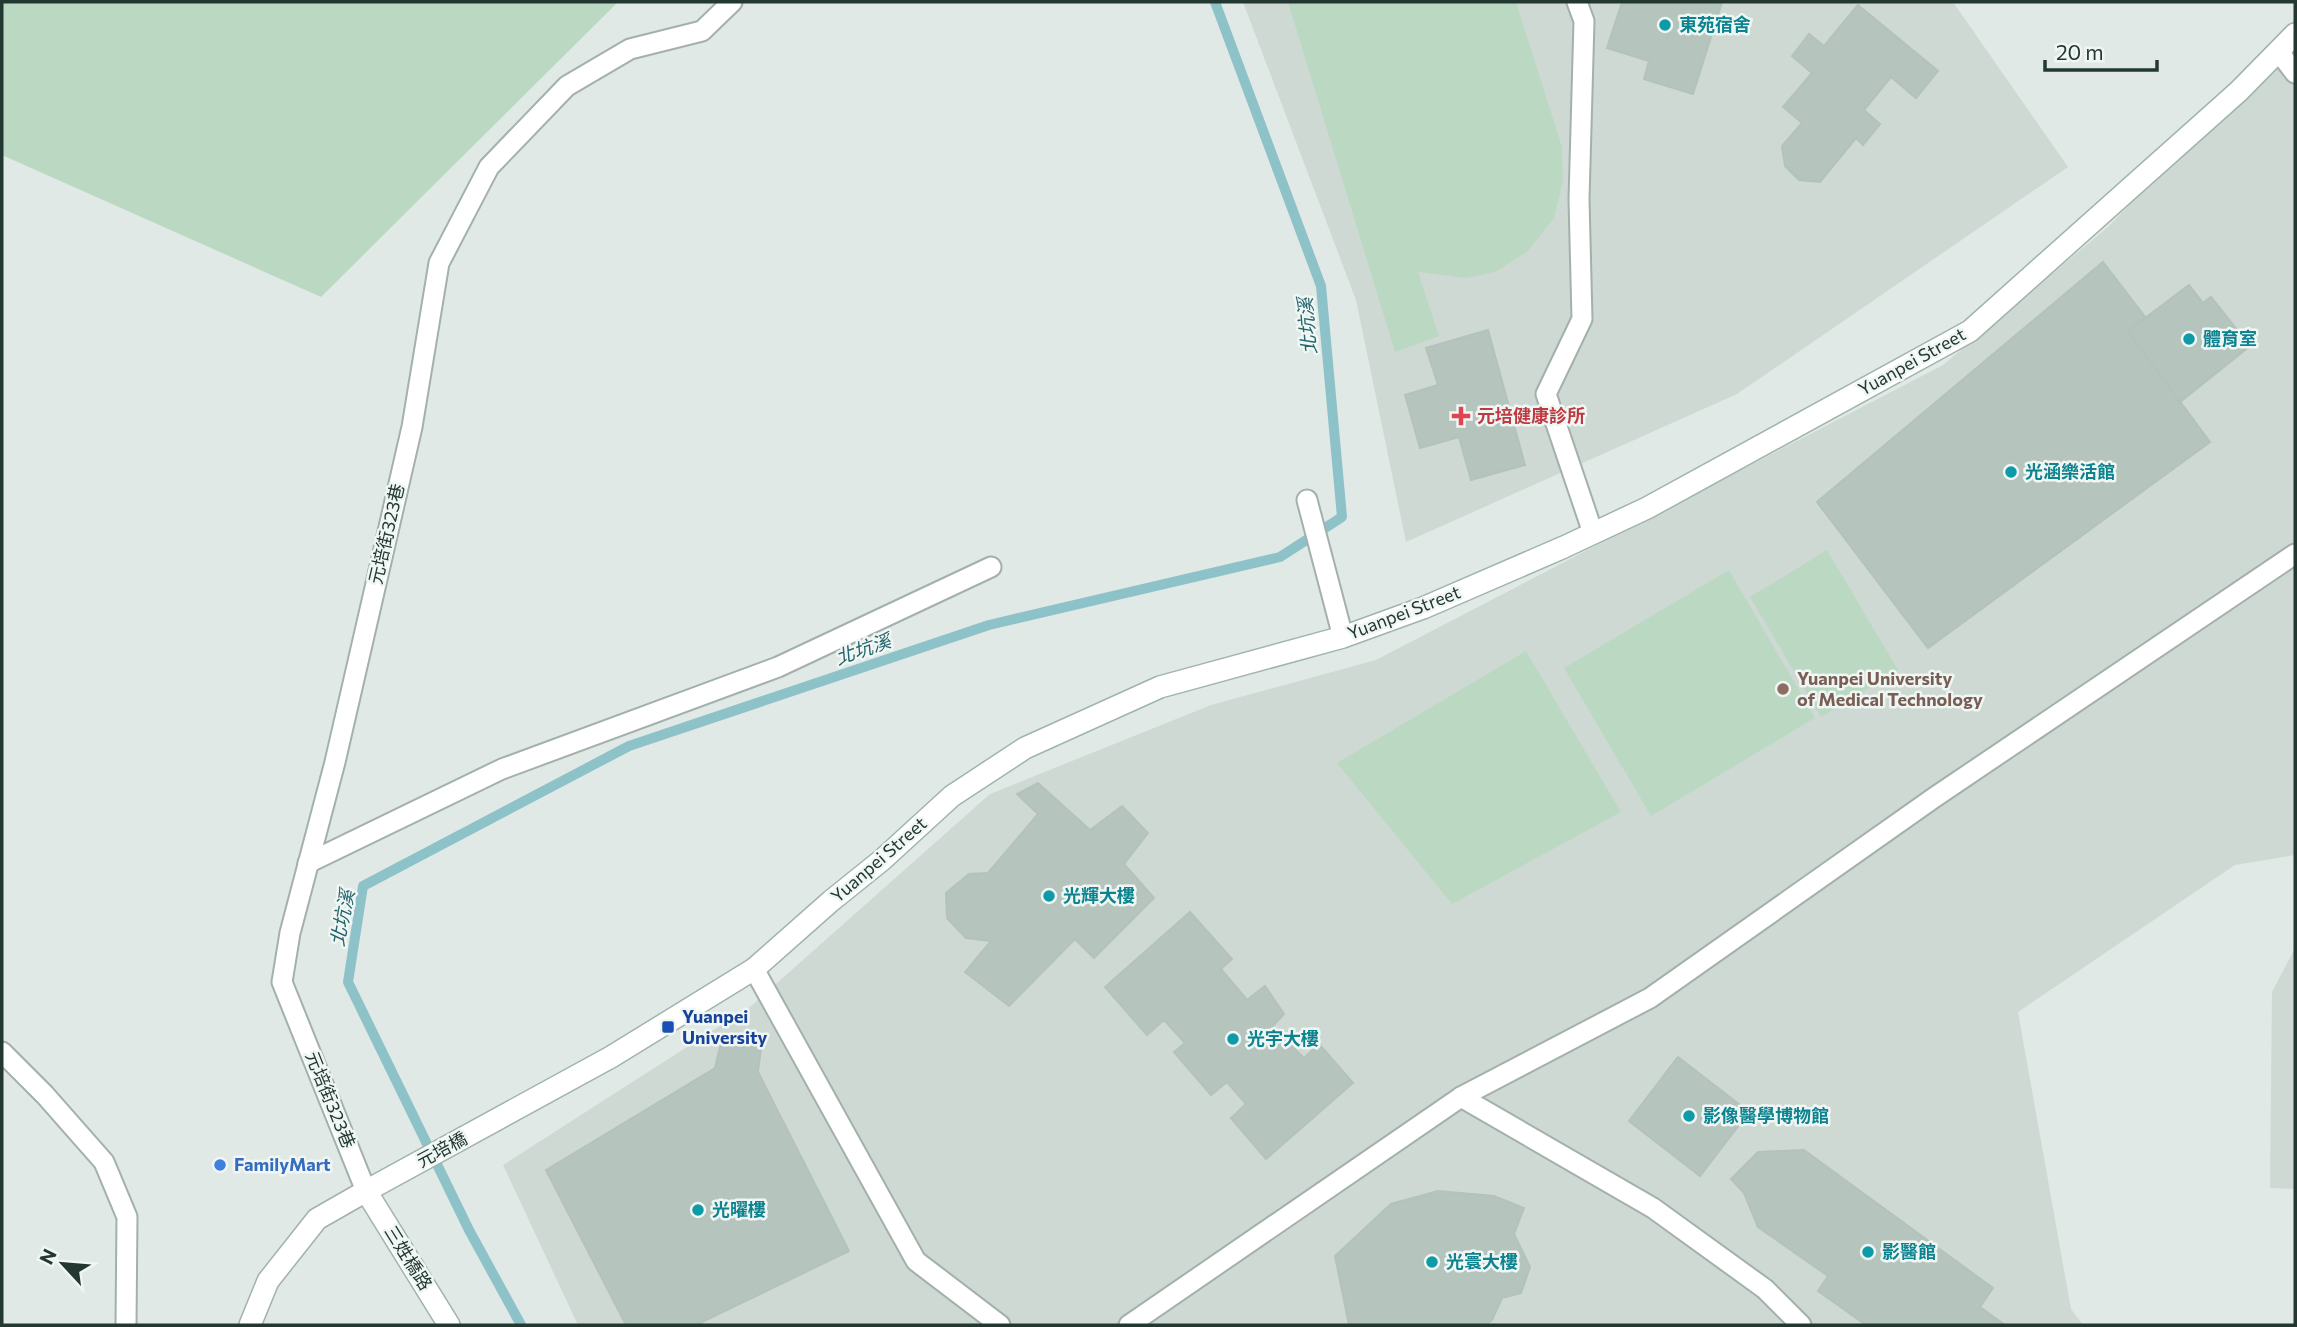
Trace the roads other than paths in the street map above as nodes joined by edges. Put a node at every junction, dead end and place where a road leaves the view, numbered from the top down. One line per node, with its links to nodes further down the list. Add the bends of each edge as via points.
1 (732, 2): 11 (lane, 元培街323巷, via 702,31 630,49 567,86 489,167 439,263 412,427)
2 (1577, 2): 7 (lane, via 1584,21 1582,319 1546,394)
3 (2295, 34): 4 (street, Yuanpei Street)
4 (2279, 52): 5 (lane); 7 (street, Yuanpei Street, via 1970,331)
5 (2295, 73)
6 (1307, 500): 10 (lane)
7 (1593, 533): 10 (street, Yuanpei Street, via 1423,608)
8 (2295, 554): 14 (lane, via 1935,797 1650,998)
9 (991, 567): 11 (lane, via 778,667 502,769)
10 (1343, 637): 12 (street, Yuanpei Street, via 1160,687 1025,748 952,796)
11 (308, 863): 16 (lane, 元培街323巷, via 282,982)
12 (754, 969): 15 (street, Yuanpei Street, via 611,1057); 20 (lane, via 916,1261)
13 (2, 1052): 17 (lane, via 104,1162 127,1217)
14 (1461, 1097): 21 (lane); 22 (lane, via 1653,1208 1765,1289)
15 (478, 1130): 16 (street, 元培橋)
16 (366, 1191): 18 (street, via 317,1219 268,1281); 19 (street, 三姓橋路)
17 (125, 1325)
18 (250, 1325)
19 (449, 1325)
20 (1000, 1325)
21 (1129, 1325)
22 (1801, 1325)

